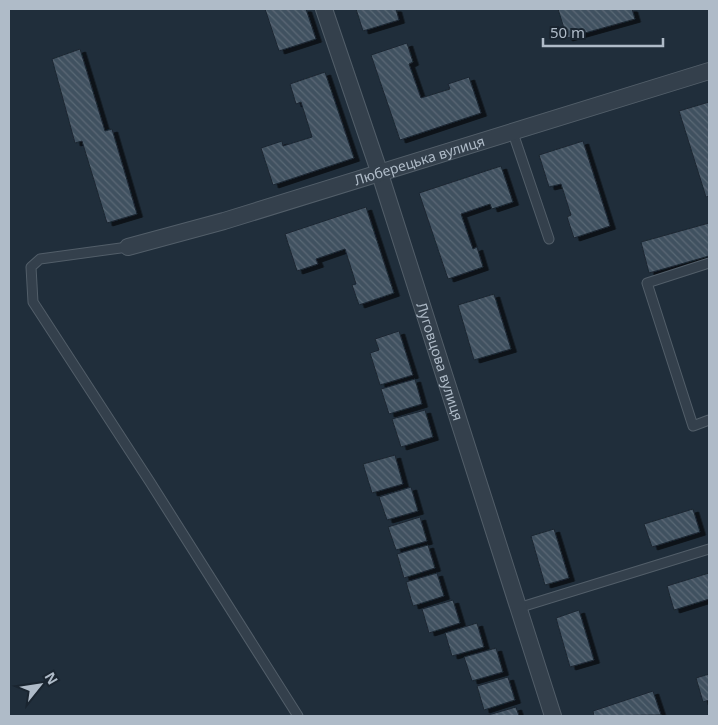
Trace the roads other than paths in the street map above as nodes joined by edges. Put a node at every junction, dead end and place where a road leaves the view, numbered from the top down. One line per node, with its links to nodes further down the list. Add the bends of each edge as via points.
1 (324, 9): 4 (street, Луговцова вулиця)
2 (709, 70): 3 (street, Люберецька вулиця)
3 (513, 132): 4 (street, Люберецька вулиця); 5 (lane)
4 (380, 174): 6 (street, Люберецька вулиця); 10 (street, Луговцова вулиця)
5 (550, 239)
6 (128, 247): 11 (lane, via 40,259 31,267 32,302)
7 (709, 263): 8 (lane, via 647,283 693,426)
8 (709, 420)
9 (709, 549): 10 (lane)
10 (518, 608): 12 (street, Луговцова вулиця)
11 (298, 716)
12 (553, 716)

